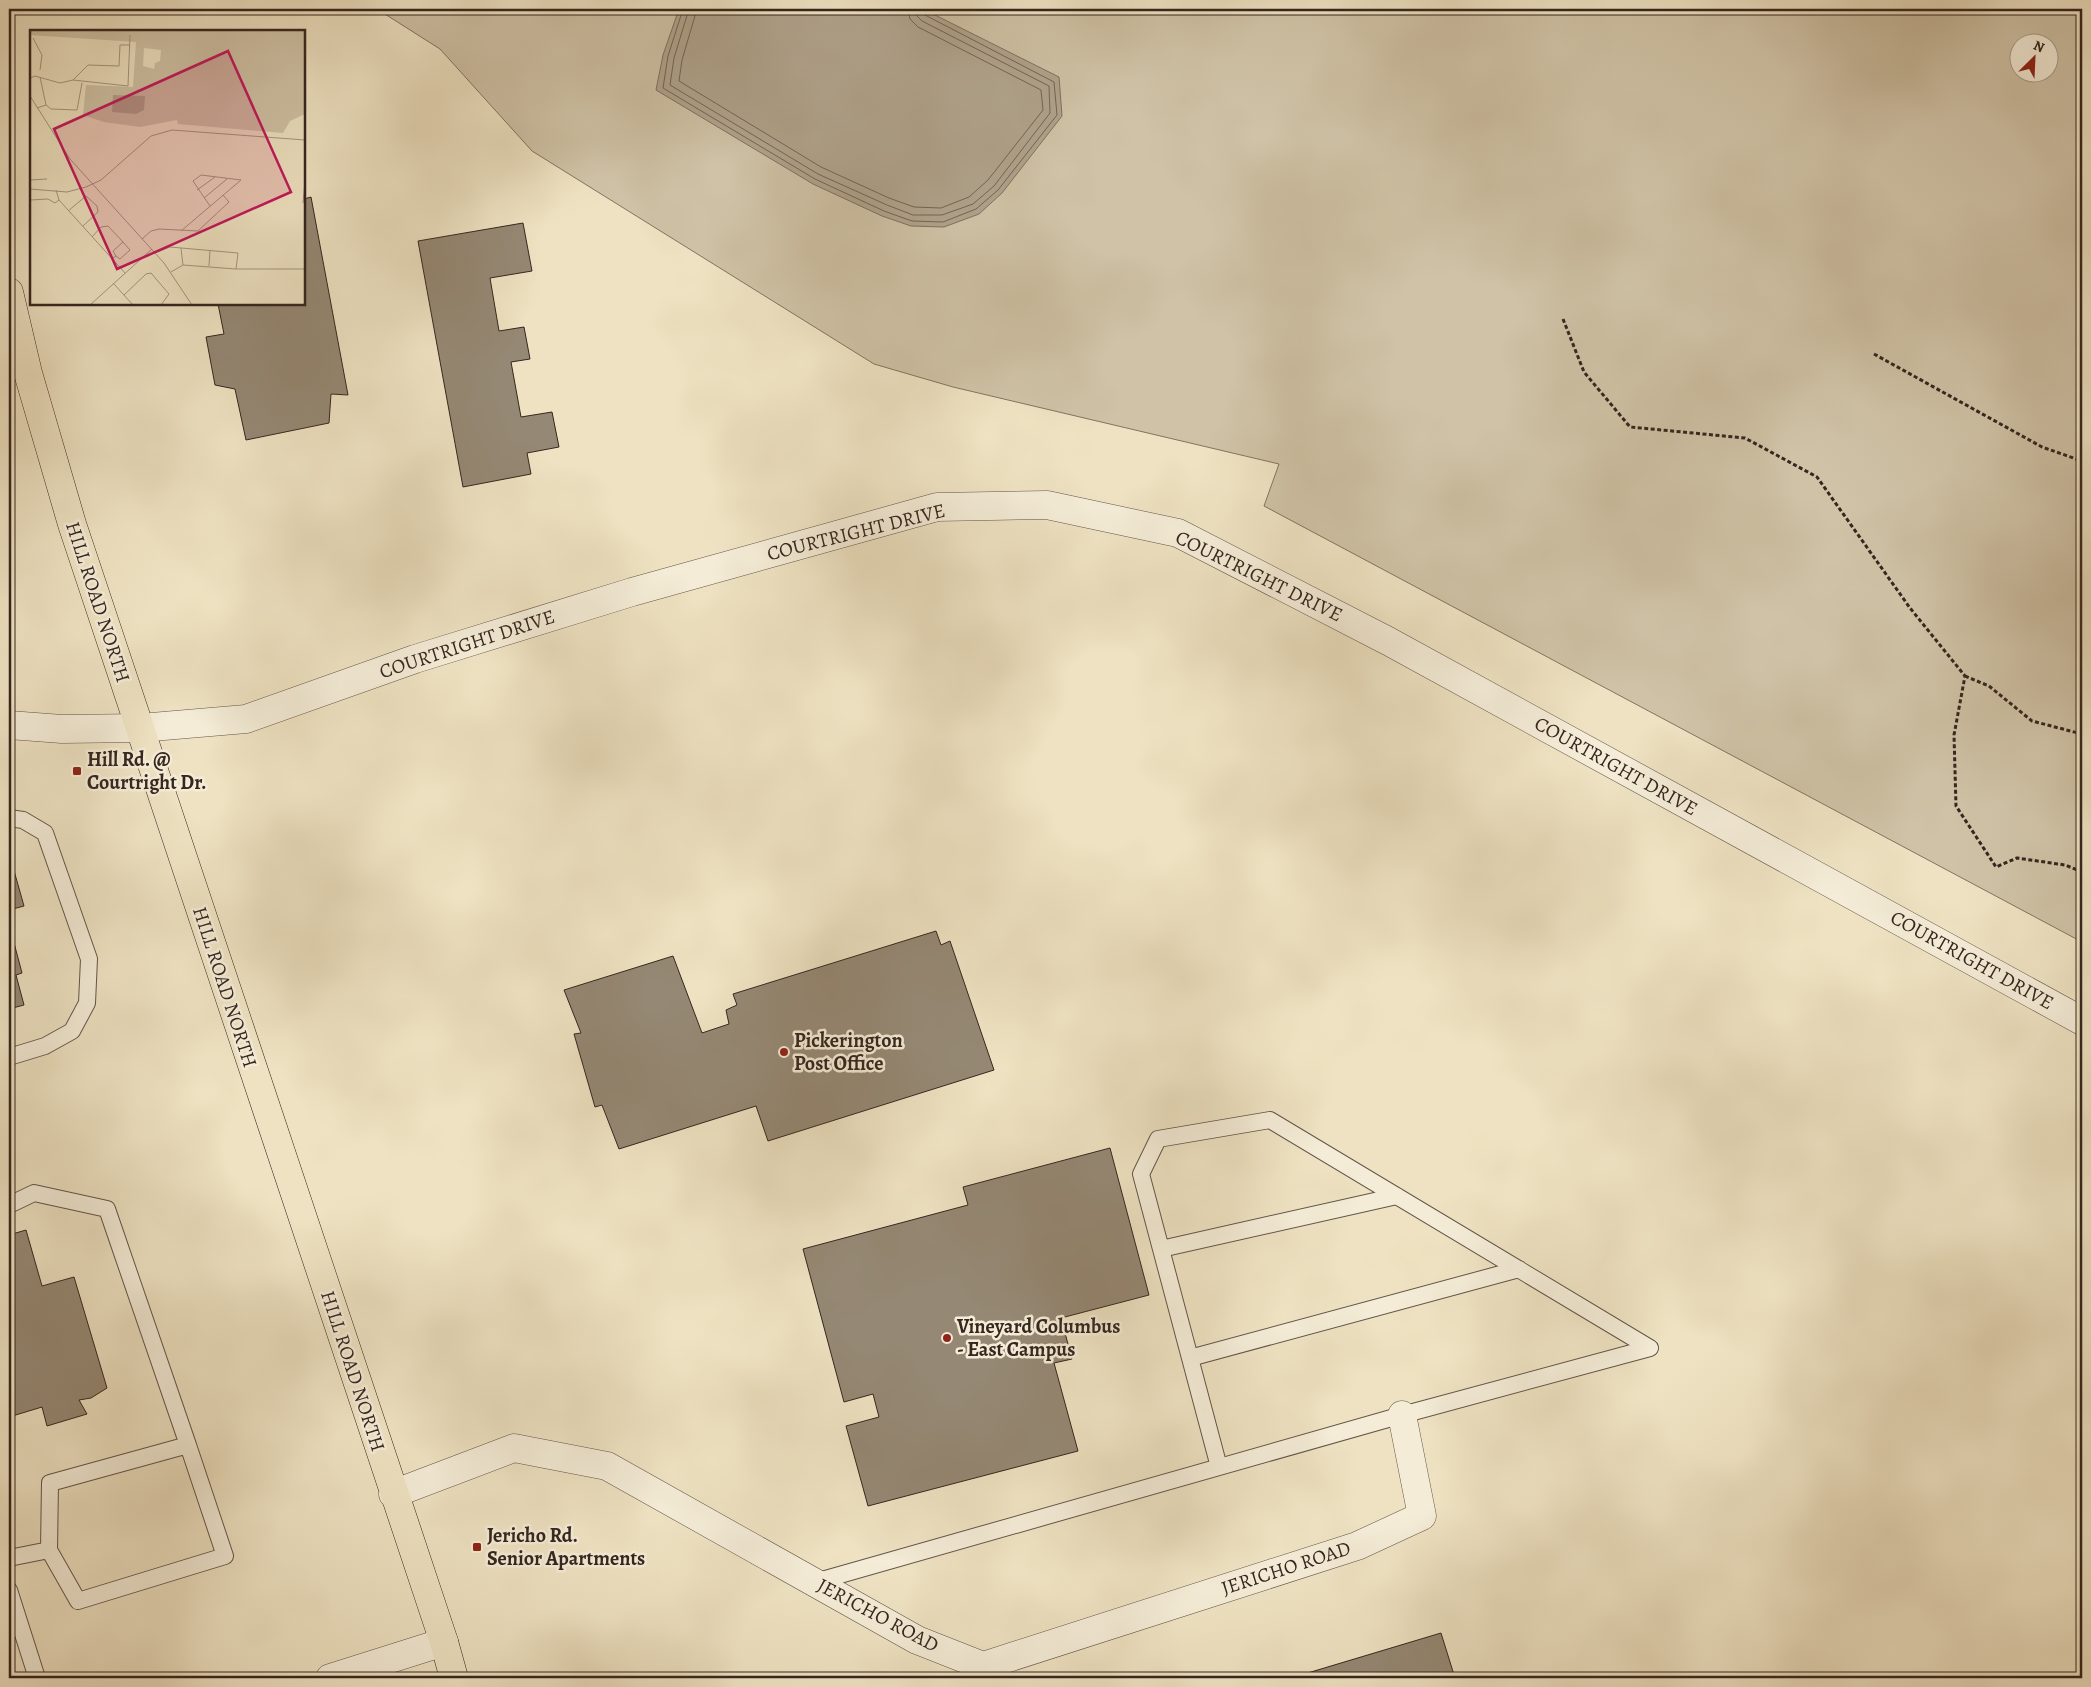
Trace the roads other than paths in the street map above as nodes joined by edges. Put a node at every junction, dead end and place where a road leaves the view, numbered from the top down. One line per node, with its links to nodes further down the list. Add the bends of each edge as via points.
1 (9, 292): 3 (main road, HILL ROAD NORTH, via 28,373 72,524)
2 (9, 725): 3 (street, COURTRIGHT DRIVE, via 62,729)
3 (140, 728): 5 (street, COURTRIGHT DRIVE, via 246,719 415,659 622,595 937,507 1047,505 1178,533 1388,641); 15 (main road, HILL ROAD NORTH)
4 (9, 818): 6 (lane, via 22,820 45,833 89,959 87,1003 72,1031 45,1046)
5 (2082, 1021)
6 (9, 1057)
7 (1397, 1196): 9 (lane); 9 (lane, via 1270,1120 1158,1139 1141,1174); 10 (lane)
8 (9, 1205): 13 (lane, via 34,1193 107,1209)
9 (1161, 1249): 11 (lane)
10 (1519, 1269): 11 (lane); 12 (lane, via 1650,1348)
11 (1190, 1358): 14 (lane)
12 (1402, 1415): 14 (lane); 18 (street, JERICHO ROAD, via 1422,1516 1357,1546 984,1666 917,1640)
13 (188, 1445): 16 (lane, via 50,1483); 16 (lane, via 225,1556 78,1600)
14 (1218, 1467): 18 (lane)
15 (393, 1494): 18 (street, JERICHO ROAD, via 514,1448 608,1466); 20 (main road, HILL ROAD NORTH)
16 (49, 1550): 17 (lane)
17 (9, 1558)
18 (815, 1582)
19 (9, 1590): 21 (lane)
20 (444, 1642): 22 (street); 23 (main road, HILL ROAD NORTH)
21 (37, 1678)
22 (330, 1678)
23 (454, 1678)

